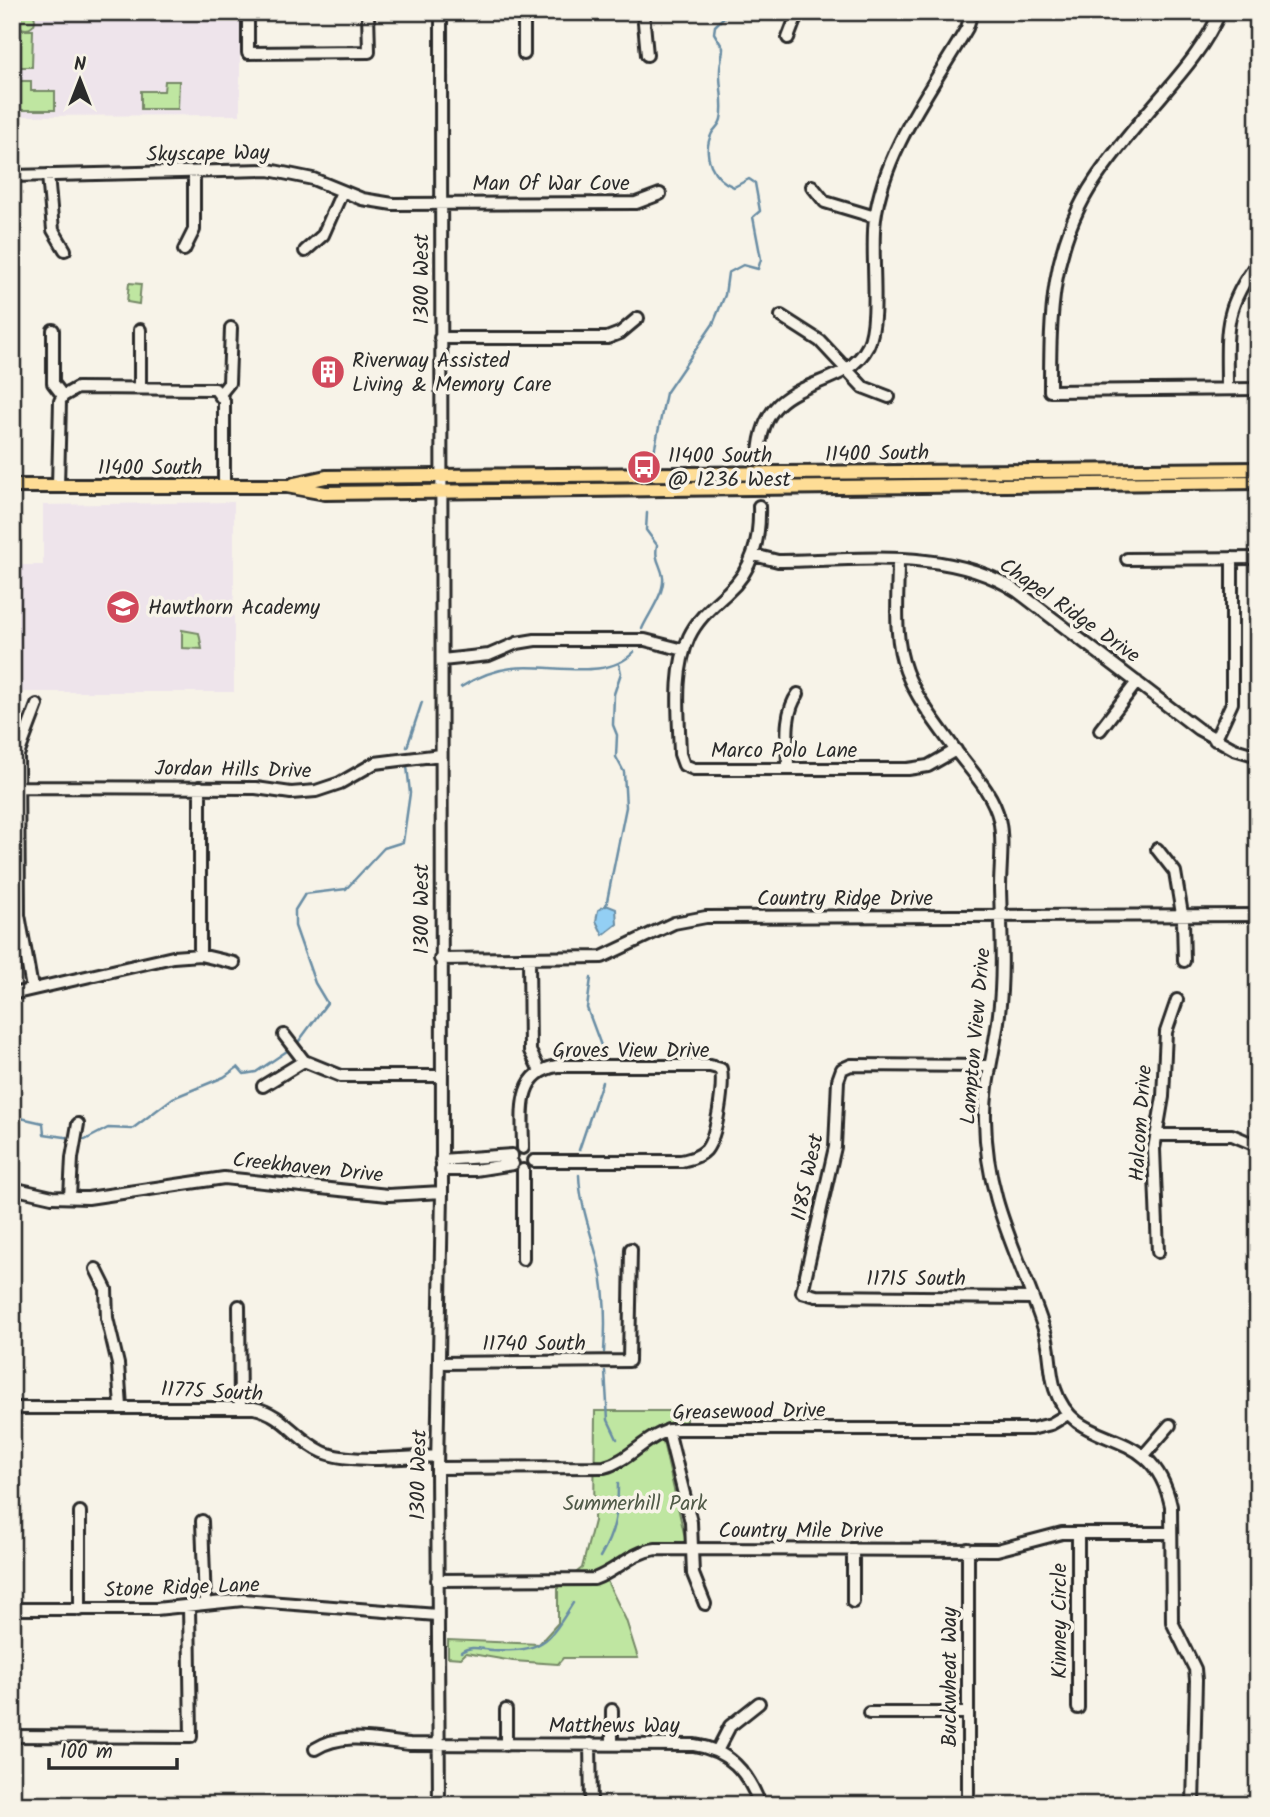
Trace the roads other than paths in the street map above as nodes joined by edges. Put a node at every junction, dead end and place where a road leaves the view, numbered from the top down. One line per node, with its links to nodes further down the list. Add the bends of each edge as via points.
1 (248, 12): 2 (street, via 248,53 369,52)
2 (369, 12)
3 (441, 12): 18 (street, 1300 West)
4 (524, 12): 10 (street)
5 (643, 12): 11 (street)
6 (798, 12): 9 (street)
7 (972, 12): 19 (street, via 891,162)
8 (1220, 12): 32 (street, via 1199,50 1095,180 1072,223 1052,297 1050,391)
9 (788, 38)
10 (524, 54)
11 (647, 55)
12 (194, 172): 14 (street, Skyscape Way); 16 (street, Skyscape Way, via 269,170 313,179); 21 (street, via 194,230)
13 (12, 176): 14 (street, Skyscape Way)
14 (48, 176): 20 (street, via 53,230)
15 (812, 186): 19 (street, via 825,202)
16 (342, 192): 18 (street, Skyscape Way, via 382,204); 22 (street, via 323,235)
17 (660, 194): 18 (street, Man Of War Cove, via 636,203)
18 (441, 203): 29 (street, 1300 West)
19 (875, 217): 30 (street, via 872,333 860,358)
20 (65, 250)
21 (184, 250)
22 (305, 251)
23 (1258, 262): 32 (street, via 1240,286 1229,313)
24 (781, 316): 30 (street, via 820,341)
25 (638, 318): 29 (street, via 607,338)
26 (231, 328): 34 (street, via 229,383)
27 (53, 330): 35 (street, via 53,383)
28 (141, 330): 31 (street)
29 (440, 338): 39 (street, 1300 West)
30 (845, 369): 36 (street, via 863,387); 37 (street, via 776,406 762,428)
31 (141, 388): 34 (street, via 210,388); 35 (street, via 77,388)
32 (1227, 389): 33 (street)
33 (1258, 389)
34 (221, 393): 43 (street)
35 (63, 396): 42 (street)
36 (889, 397)
37 (759, 455)
38 (1258, 469): 39 (main road, 11400 South)
39 (441, 476): 44 (main road, 11400 South, via 326,477); 45 (street, 1300 West)
40 (1258, 482): 45 (main road, 11400 South)
41 (12, 486): 42 (main road, 11400 South)
42 (58, 486): 43 (main road, 11400 South)
43 (224, 486): 44 (main road, 11400 South)
44 (287, 486): 45 (main road, 11400 South, via 325,493)
45 (441, 492): 53 (street, 1300 West)
46 (759, 506): 47 (street, Marco Polo Lane)
47 (754, 555): 51 (street, Chapel Ridge Drive, via 778,561); 52 (street, Marco Polo Lane, via 739,581 696,624)
48 (1232, 558): 49 (street); 50 (street); 58 (street, via 1232,703)
49 (1258, 558)
50 (1127, 559)
51 (898, 561): 54 (street, Chapel Ridge Drive, via 950,562 986,573 1017,591); 59 (street, Lampton View Drive, via 898,630 906,670)
52 (684, 650): 53 (street, via 645,640 535,640 489,655); 62 (street, Marco Polo Lane, via 679,680 684,765 694,769)
53 (442, 660): 60 (street, 1300 West)
54 (1137, 682): 57 (street); 58 (street, Chapel Ridge Drive)
55 (798, 694): 62 (street, via 788,715)
56 (37, 705): 63 (street, via 18,755)
57 (1100, 730)
58 (1215, 740): 61 (street, Chapel Ridge Drive)
59 (956, 750): 62 (street, Marco Polo Lane, via 918,768); 68 (street, Lampton View Drive, via 999,818)
60 (441, 755): 64 (street, Jordan Hills Drive, via 375,763 316,791); 70 (street, 1300 West)
61 (1258, 757)
62 (788, 769)
63 (18, 787): 64 (street, Jordan Hills Drive); 74 (street, via 19,915)
64 (200, 788): 69 (street)
65 (1157, 849): 66 (street, via 1173,867)
66 (1182, 915): 67 (street, Country Ridge Drive); 68 (street, Country Ridge Drive); 72 (street)
67 (1258, 915)
68 (1001, 916): 71 (street, Country Ridge Drive, via 690,919 602,957); 79 (street, Lampton View Drive, via 1001,991)
69 (200, 955): 73 (street); 74 (street, via 154,960)
70 (440, 959): 71 (street, Country Ridge Drive); 81 (street, 1300 West)
71 (529, 959): 80 (street, via 530,1051)
72 (1184, 961)
73 (234, 963)
74 (32, 988): 75 (street)
75 (12, 994)
76 (1177, 999): 84 (street, Halcom Drive, via 1166,1032)
77 (284, 1034): 78 (street)
78 (301, 1056): 81 (street, via 341,1076); 82 (street)
79 (990, 1066): 97 (street, 1185 West, via 851,1065 842,1069 835,1147); 98 (street, Lampton View Drive, via 985,1116 988,1168 999,1216)
80 (540, 1071): 86 (street, Groves View Drive, via 524,1093); 87 (street, Groves View Drive, via 557,1066 721,1069 712,1138 695,1158)
81 (440, 1076): 89 (street, 1300 West)
82 (263, 1086)
83 (78, 1124): 92 (street)
84 (1156, 1135): 85 (street, via 1232,1135); 94 (street, Halcom Drive)
85 (1258, 1146)
86 (523, 1148): 87 (street, via 533,1153); 88 (street)
87 (534, 1161): 88 (street)
88 (516, 1163): 89 (street, via 475,1170); 95 (street)
89 (441, 1165): 91 (street, 1300 West)
90 (12, 1188): 92 (street, Creekhaven Drive)
91 (442, 1192): 92 (street, Creekhaven Drive, via 387,1195 224,1178); 100 (street, 1300 West)
92 (70, 1197)
93 (631, 1249): 100 (street, 11740 South, via 629,1362)
94 (1158, 1252)
95 (523, 1259)
96 (96, 1269): 101 (street, via 106,1289)
97 (802, 1293): 98 (street, 11715 South)
98 (1031, 1298): 104 (street, Lampton View Drive, via 1046,1336 1055,1389)
99 (239, 1306): 102 (street)
100 (439, 1363): 108 (street, 1300 West)
101 (121, 1407): 102 (street, 11775 South); 103 (street, 11775 South)
102 (240, 1407): 108 (street, 11775 South, via 277,1415 312,1446 334,1456)
103 (12, 1408)
104 (1069, 1414): 106 (street, Greasewood Drive, via 1031,1429); 107 (street, Lampton View Drive, via 1087,1430)
105 (1170, 1425): 107 (street)
106 (668, 1430): 108 (street, Greasewood Drive, via 650,1438 625,1460 604,1467); 113 (street, via 689,1511)
107 (1144, 1455): 112 (street, Lampton View Drive, via 1168,1492)
108 (437, 1462): 116 (street, 1300 West)
109 (80, 1512): 122 (street)
110 (202, 1521): 118 (street)
111 (1078, 1533): 112 (street, Country Mile Drive); 115 (street, Country Mile Drive, via 1052,1534 1009,1548); 125 (street, Kinney Circle)
112 (1171, 1533): 141 (street, Lampton View Drive, via 1172,1622 1196,1680)
113 (692, 1549): 114 (street, Country Mile Drive); 116 (street, Country Mile Drive, via 645,1550 594,1579); 119 (street, via 694,1574)
114 (853, 1549): 115 (street, Country Mile Drive); 117 (street)
115 (968, 1549): 129 (street, Buckwheat Way)
116 (437, 1580): 123 (street, 1300 West)
117 (853, 1602)
118 (205, 1604): 120 (street, Stone Ridge Lane); 123 (street, Stone Ridge Lane, via 243,1600)
119 (705, 1604)
120 (189, 1606): 122 (street, Stone Ridge Lane); 130 (street, via 191,1737)
121 (12, 1609): 122 (street, Stone Ridge Lane)
122 (80, 1609)
123 (437, 1615): 133 (street, 1300 West)
124 (759, 1703): 136 (street, via 730,1726)
125 (1078, 1708)
126 (506, 1710): 134 (street)
127 (612, 1710): 132 (street)
128 (869, 1713): 129 (street)
129 (968, 1713): 140 (street, Buckwheat Way)
130 (12, 1736)
131 (590, 1744): 132 (street, Matthews Way); 134 (street, Matthews Way); 138 (street)
132 (612, 1744): 136 (street, Matthews Way, via 694,1745)
133 (438, 1745): 134 (street, Matthews Way); 135 (street, Matthews Way, via 338,1739); 137 (street, 1300 West)
134 (506, 1745)
135 (314, 1749)
136 (717, 1751): 139 (street, Matthews Way, via 746,1774)
137 (439, 1805)
138 (591, 1805)
139 (760, 1805)
140 (968, 1805)
141 (1193, 1805)

